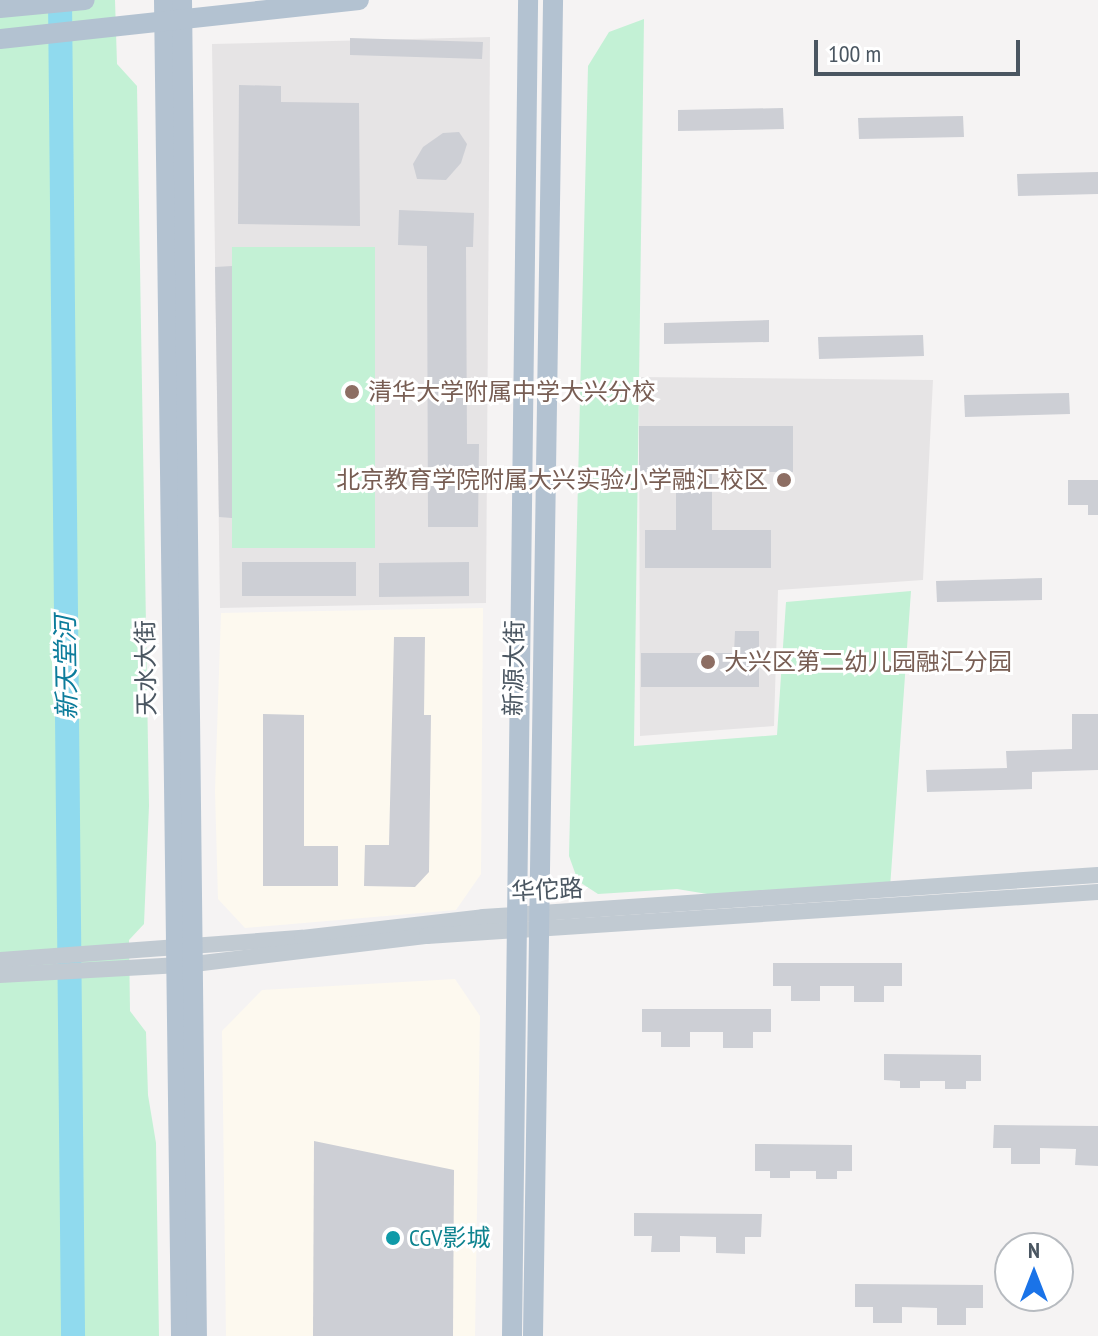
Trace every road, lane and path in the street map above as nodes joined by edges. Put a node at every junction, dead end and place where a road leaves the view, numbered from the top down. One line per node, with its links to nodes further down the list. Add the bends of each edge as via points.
1 (85, 0): 6 (main road)
2 (164, 0): 7 (main road, 天水大街)
3 (359, 0): 7 (main road)
4 (528, 0): 11 (main road, 新源大街)
5 (553, 0): 11 (main road, 新源大街)
6 (4, 8)
7 (175, 14): 8 (main road); 12 (main road, 天水大街)
8 (9, 38)
9 (1098, 875): 11 (street, 华佗路)
10 (1098, 892): 11 (street, 华佗路)
11 (527, 923): 12 (street, 华佗路); 18 (main road, 新源大街); 19 (main road, 新源大街)
12 (184, 956): 14 (street, 华佗路); 16 (main road, 天水大街); 17 (main road, 天水大街)
13 (0, 960): 14 (street, 华佗路)
14 (28, 966): 15 (street, 华佗路)
15 (0, 975)
16 (181, 1336)
17 (197, 1336)
18 (512, 1336)
19 (533, 1336)

